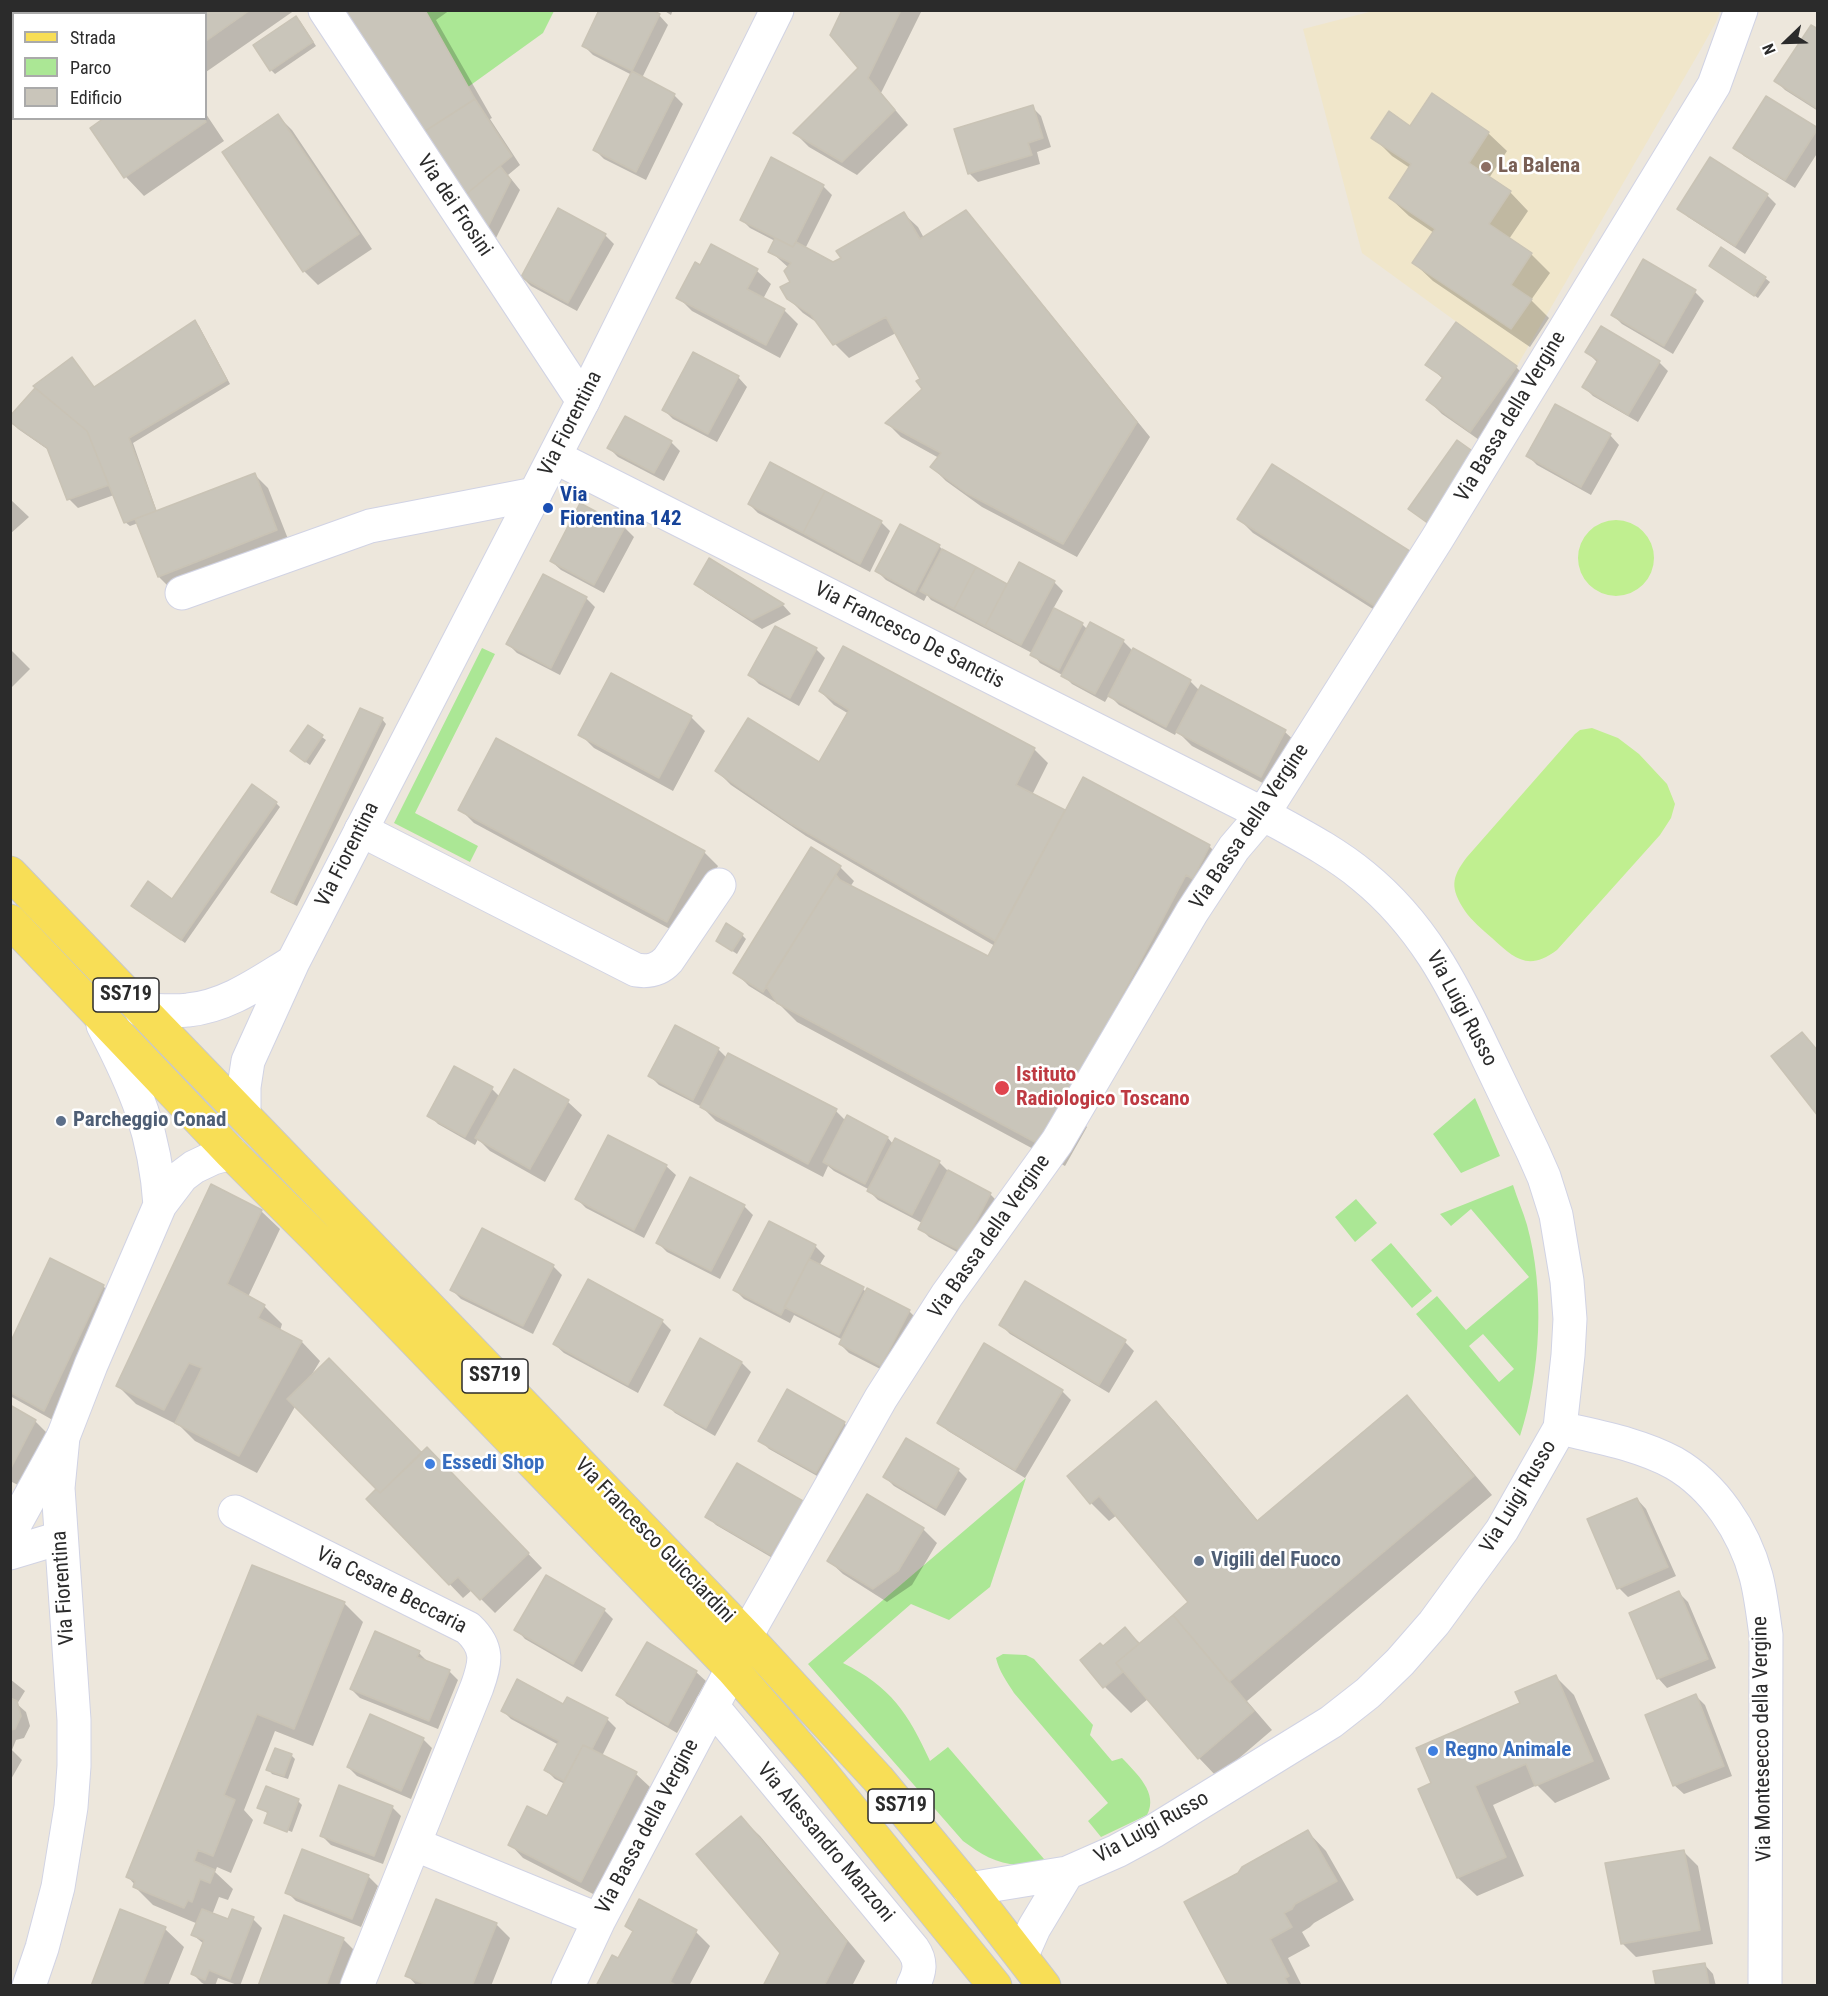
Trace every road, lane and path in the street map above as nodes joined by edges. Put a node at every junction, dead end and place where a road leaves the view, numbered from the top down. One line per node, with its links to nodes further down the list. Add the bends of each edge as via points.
1 (325, 10): 4 (street, Via dei Frosini)
2 (777, 10): 4 (street, Via Fiorentina)
3 (1741, 10): 8 (street, Via Bassa della Vergine, via 1714,85 1437,539)
4 (583, 401): 5 (street, Via Fiorentina)
5 (555, 457): 6 (street, Via Fiorentina); 8 (street, Via Francesco De Sanctis)
6 (535, 494): 7 (street, via 370,526); 9 (street, Via Fiorentina)
7 (182, 593)
8 (1263, 814): 19 (street, Via Luigi Russo, via 1339,858 1385,895 1437,959 1470,1020 1533,1152 1556,1215 1568,1281 1570,1319); 25 (street, Via Bassa della Vergine, via 1234,848 1192,912 1057,1142 947,1296 881,1398)
9 (361, 830): 11 (street, via 646,972 668,960); 13 (street, Via Fiorentina)
10 (10, 873): 14 (main road, SS719)
11 (719, 885)
12 (10, 921): 15 (main road, SS719)
13 (293, 962): 14 (street, via 223,1002 188,1010); 16 (street, Via Fiorentina, via 248,1060)
14 (141, 1010): 16 (main road, SS719)
15 (96, 1013): 17 (main road, SS719); 18 (street, Via Fiorentina, via 140,1102 158,1170)
16 (244, 1115): 25 (main road, Via Francesco Guicciardini / SS719)
17 (231, 1153): 18 (street, Via Fiorentina, via 194,1167); 26 (main road, Via Francesco Guicciardini / SS719)
18 (160, 1205): 20 (street, Via Fiorentina)
19 (1560, 1428): 29 (street, Via Luigi Russo, via 1514,1511 1476,1568 1434,1623 1368,1693 1331,1722 1154,1832); 39 (street, Via Montesecco della Vergine, via 1641,1449 1688,1472 1714,1497 1734,1526 1755,1573 1766,1635)
20 (63, 1437): 22 (street); 23 (street, Via Fiorentina, via 58,1488)
21 (235, 1512): 28 (street, Via Cesare Beccaria, via 468,1628 483,1648 484,1662 477,1687)
22 (10, 1533)
23 (60, 1538): 24 (street); 33 (street, Via Fiorentina, via 74,1720 72,1797 58,1887)
24 (10, 1553)
25 (746, 1636): 30 (main road, Via Francesco Guicciardini / SS719, via 878,1779)
26 (732, 1669): 27 (street, Via Bassa della Vergine); 37 (main road, Via Francesco Guicciardini / SS719)
27 (712, 1706): 31 (street, Via Bassa della Vergine); 36 (street, Via Alessandro Manzoni, via 913,1949 920,1964)
28 (414, 1844): 31 (street); 34 (street, Via Cesare Beccaria)
29 (1067, 1873): 30 (street, Via Luigi Russo); 32 (street)
30 (969, 1889): 32 (main road, Via Francesco Guicciardini / SS719)
31 (599, 1920): 35 (street, Via Bassa della Vergine)
32 (1022, 1955): 38 (main road, Via Francesco Guicciardini / SS719)
33 (28, 1986)
34 (357, 1986)
35 (568, 1986)
36 (913, 1986)
37 (995, 1986)
38 (1044, 1986)
39 (1765, 1986)

